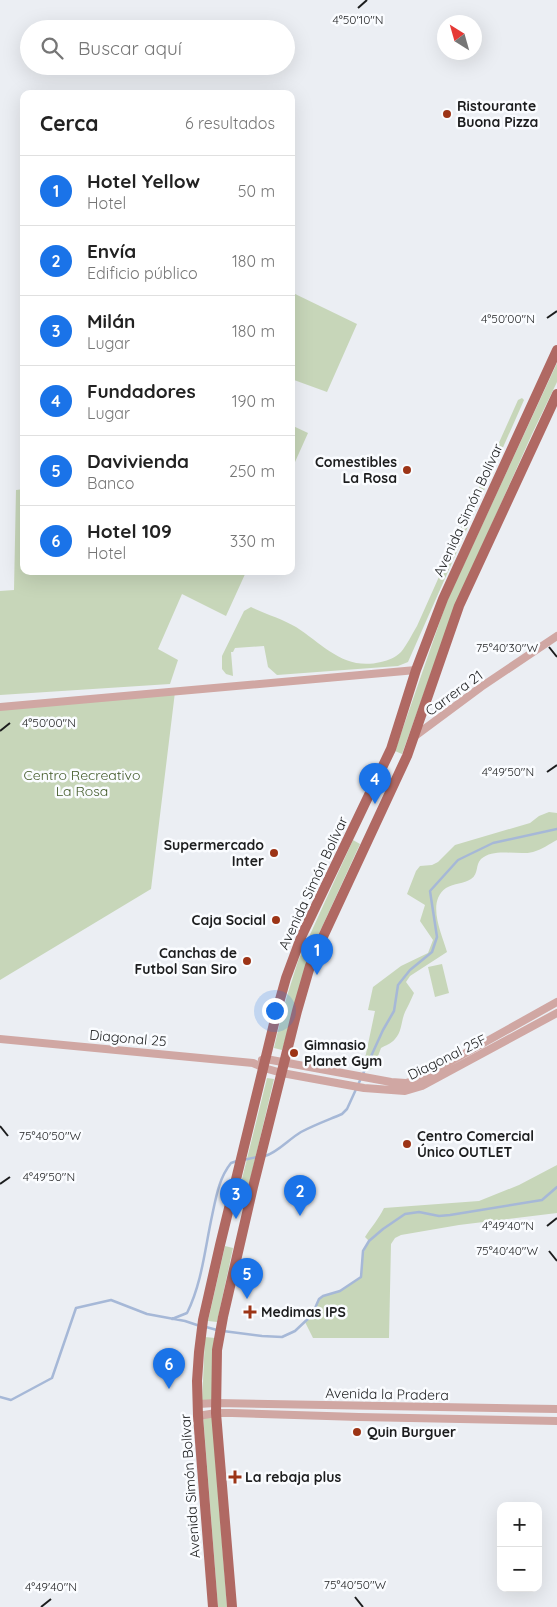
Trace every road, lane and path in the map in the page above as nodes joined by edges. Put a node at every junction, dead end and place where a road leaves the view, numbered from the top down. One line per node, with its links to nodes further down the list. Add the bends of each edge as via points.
1 (557, 350): 4 (main road, Avenida Simón Bolívar, via 443,599)
2 (557, 394): 6 (main road, via 459,606)
3 (557, 636): 6 (street, Carrera 21)
4 (416, 670): 5 (street); 12 (main road, Avenida Simón Bolívar, via 390,749 294,955)
5 (0, 707)
6 (415, 736): 13 (main road, via 310,966)
7 (557, 1002): 10 (street, Diagonal 25F)
8 (557, 1013): 11 (street, Diagonal 25F)
9 (0, 1039): 12 (street, Diagonal 25)
10 (486, 1042): 11 (street, via 484,1048); 13 (street, Diagonal 25F, via 413,1081 398,1083)
11 (490, 1050): 13 (street, Diagonal 25F, via 422,1086 397,1091 350,1086)
12 (265, 1063): 13 (street, Diagonal 25); 14 (main road, Avenida Simón Bolívar, via 203,1320)
13 (283, 1068): 15 (main road, via 221,1323)
14 (198, 1404): 15 (street); 17 (main road, Avenida Simón Bolívar)
15 (216, 1408): 16 (street, Avenida la Pradera); 17 (street); 18 (street, Avenida la Pradera, via 359,1418); 20 (main road)
16 (557, 1409)
17 (198, 1416): 19 (main road, Avenida Simón Bolívar)
18 (557, 1420)
19 (213, 1607)
20 (232, 1607)

